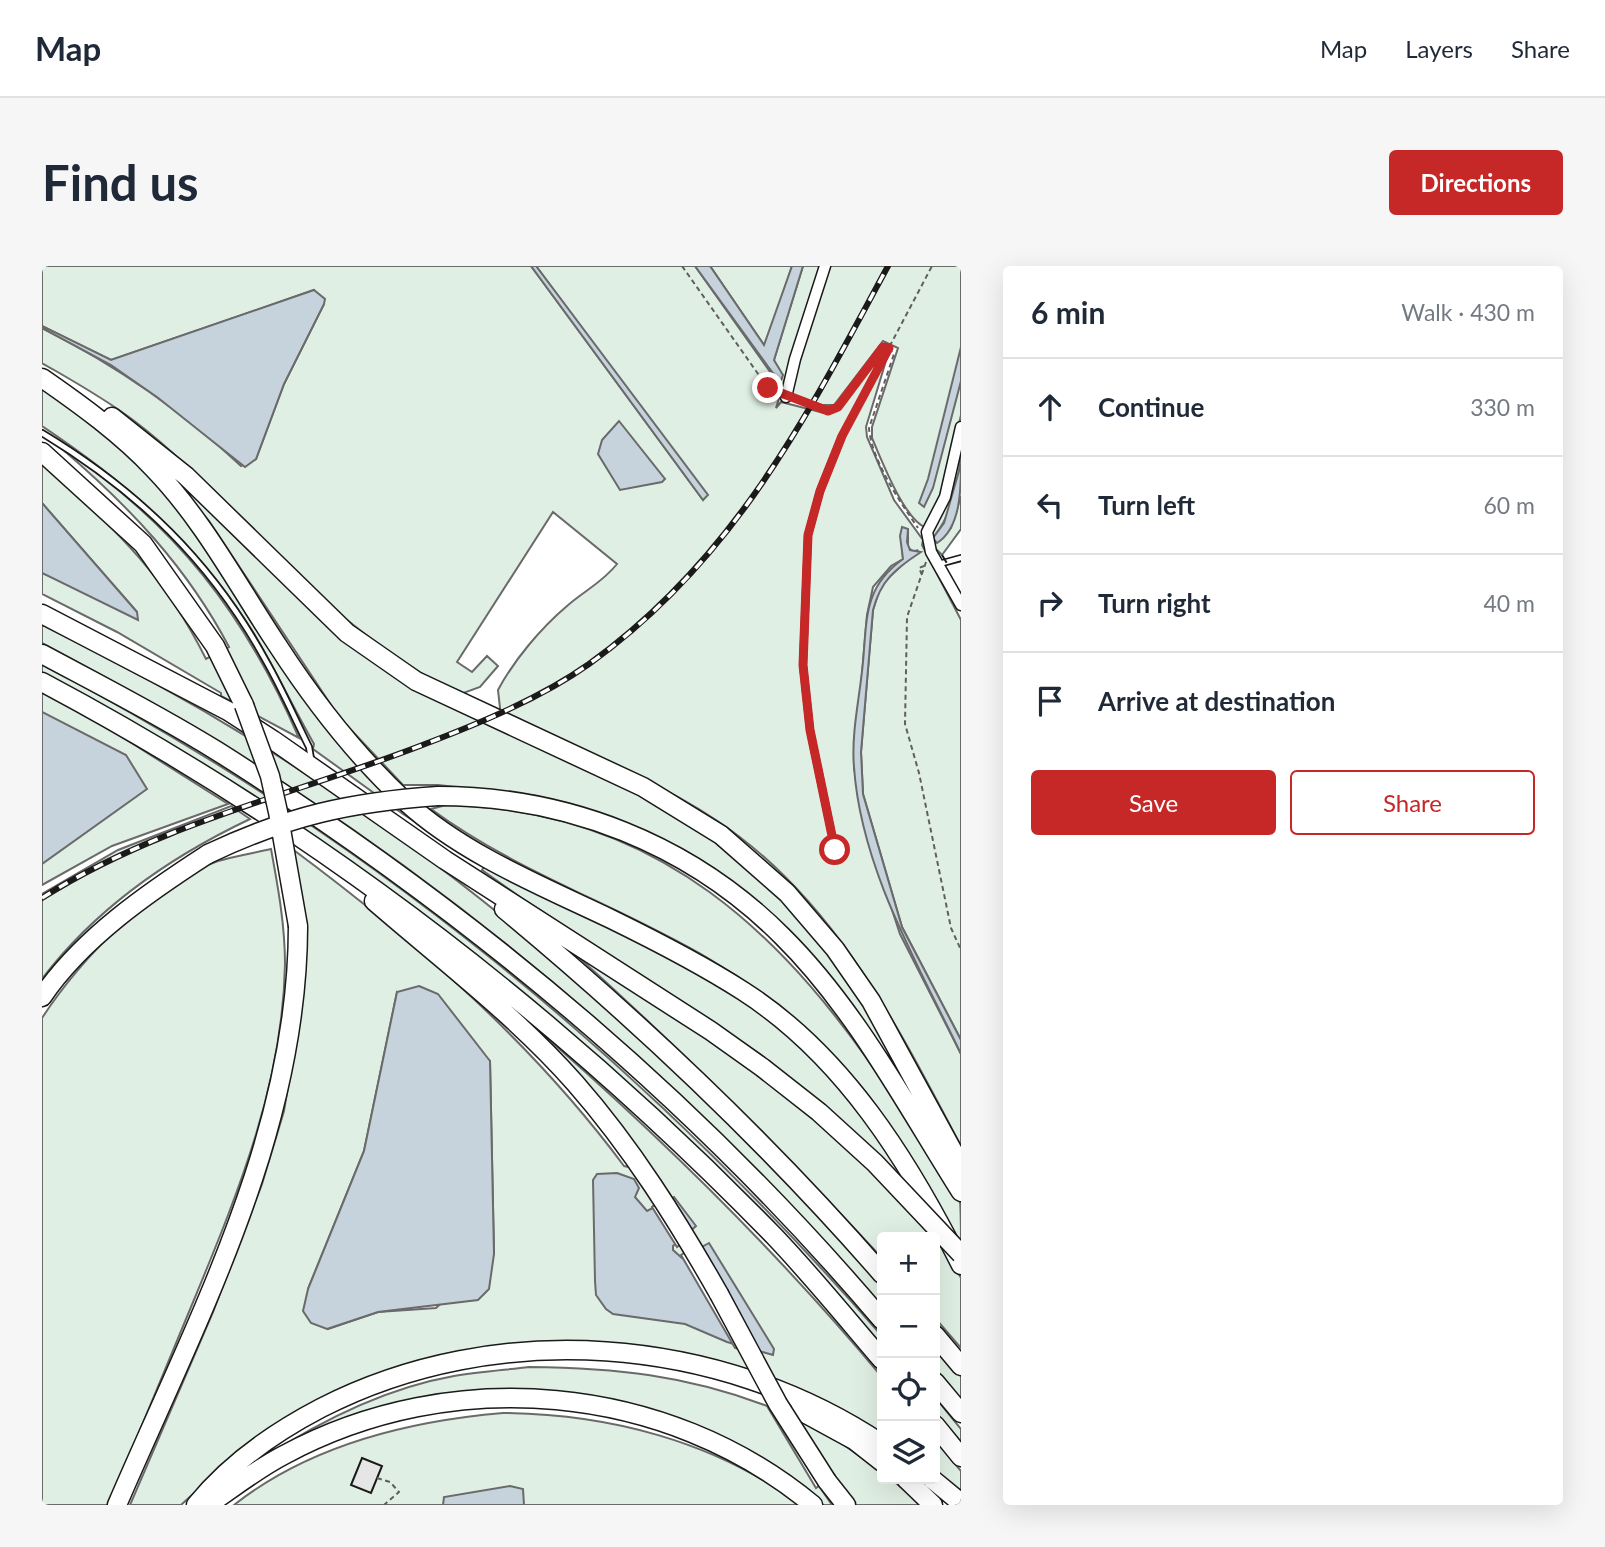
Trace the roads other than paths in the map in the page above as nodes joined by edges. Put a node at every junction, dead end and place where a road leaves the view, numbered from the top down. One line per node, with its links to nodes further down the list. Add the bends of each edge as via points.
1 (825, 266): 3 (street)
2 (42, 376): 19 (highway, via 96,405 186,476 347,633 416,681 643,787 721,835 787,893 835,949 871,1001); 22 (highway, via 154,469 213,543 341,736 410,805 535,884 680,954 746,992 818,1052 857,1095 900,1156)
3 (786, 397)
4 (961, 427): 9 (street, via 945,497 927,532)
5 (42, 433): 14 (lane, via 127,490 214,581 271,670 309,747)
6 (842, 436): 16 (lane, via 808,535 803,665 810,730)
7 (42, 452): 39 (highway, bridge, via 143,544 215,646 244,705 278,812 298,926 298,982 268,1136 228,1250)
8 (961, 558): 9 (lane)
9 (938, 565): 10 (street)
10 (961, 605)
11 (42, 614): 14 (highway, via 228,711)
12 (42, 654): 24 (highway, via 226,757 329,824 469,926 654,1085 747,1175)
13 (42, 682): 15 (highway)
14 (312, 767): 17 (highway)
15 (300, 836): 26 (highway, via 505,988 637,1102 776,1238); 37 (highway, bridge, via 540,1048 618,1135 689,1241 778,1404)
16 (835, 850)
17 (445, 860): 21 (highway, bridge, via 762,1068 866,1155); 23 (highway, via 572,965 684,1067)
18 (42, 997): 20 (highway, bridge, via 149,891 208,854 260,829 334,807 438,796 538,804 605,823 667,851 746,902 783,937 849,1017)
19 (961, 1166)
20 (961, 1192)
21 (961, 1254)
22 (961, 1265)
23 (877, 1269)
24 (877, 1315)
25 (940, 1341): 28 (highway)
26 (880, 1358)
27 (690, 1363): 32 (highway, via 743,1377 816,1407); 34 (highway, via 795,1408); 40 (highway, via 559,1349 460,1359 398,1376 342,1397 256,1447 218,1477)
28 (961, 1366)
29 (940, 1388): 30 (highway)
30 (961, 1413)
31 (940, 1431): 33 (highway)
32 (877, 1441)
33 (961, 1457)
34 (877, 1458)
35 (911, 1484): 43 (highway)
36 (938, 1484): 38 (highway)
37 (838, 1496)
38 (961, 1503)
39 (117, 1505)
40 (196, 1505)
41 (208, 1505): 42 (highway, via 284,1455 355,1424 441,1403 503,1398 555,1400 662,1420 713,1440 758,1465)
42 (813, 1505)
43 (933, 1505)

